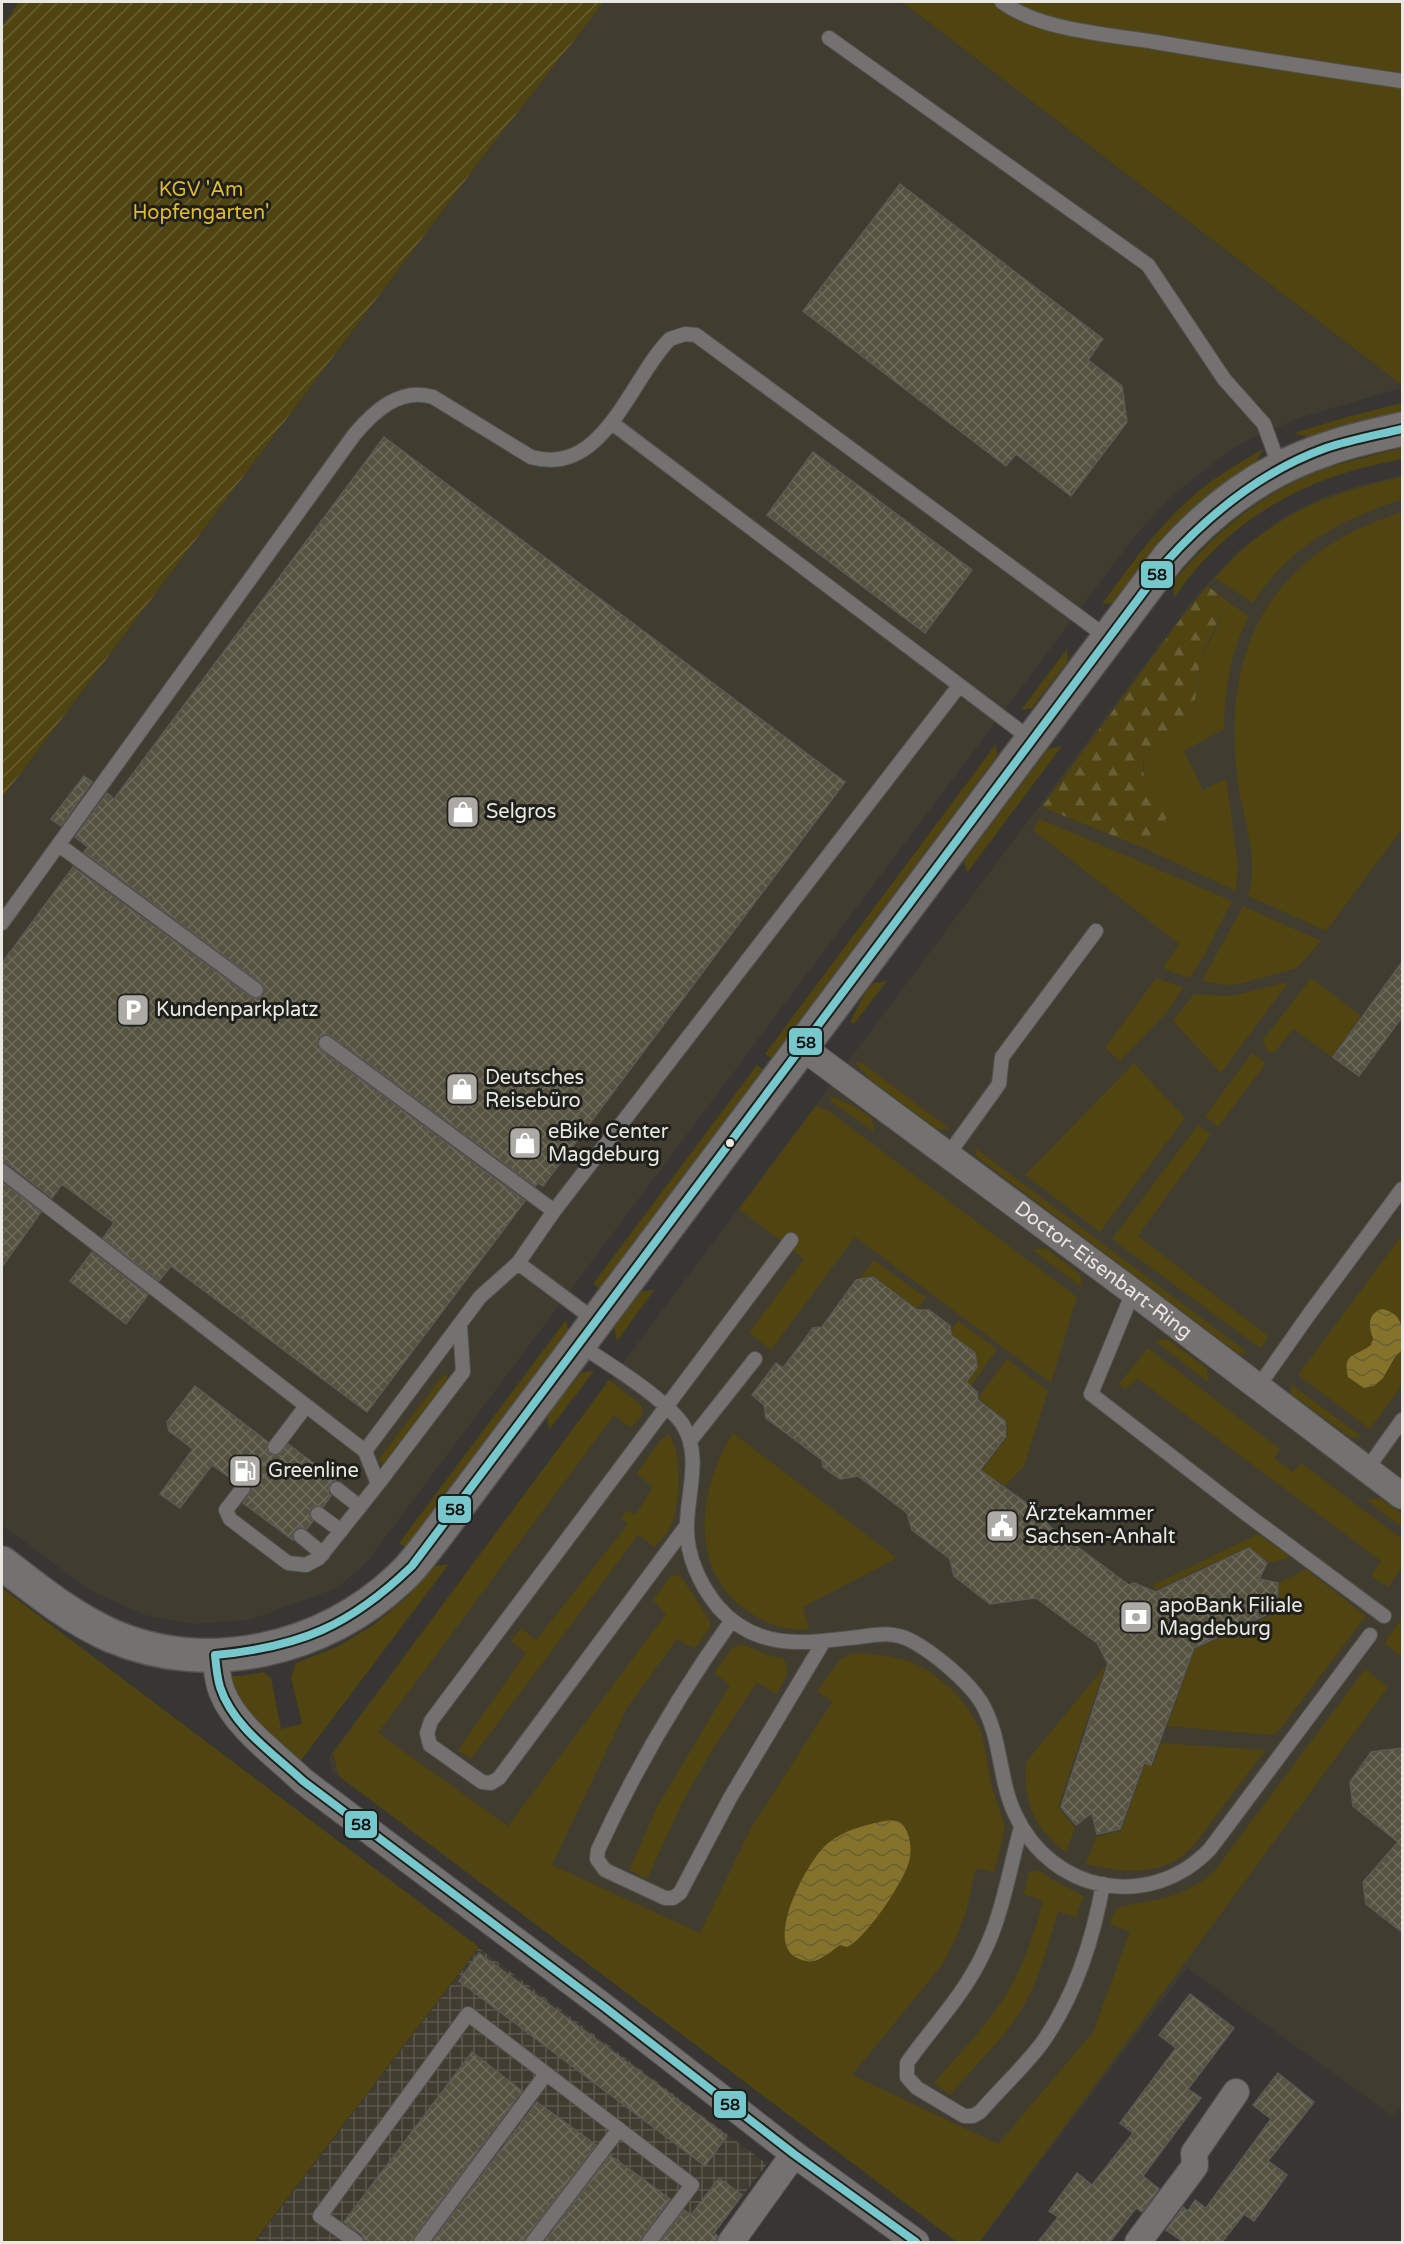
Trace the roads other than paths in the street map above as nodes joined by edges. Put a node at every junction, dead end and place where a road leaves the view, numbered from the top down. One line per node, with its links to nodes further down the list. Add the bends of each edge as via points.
1 (1002, 2): 3 (lane, via 1026,15 1070,27)
2 (829, 38): 6 (lane, via 1148,265 1224,379 1264,424)
3 (1402, 81)
4 (612, 423): 7 (lane, via 666,343 678,335 696,335); 8 (lane); 10 (lane, via 584,449 543,460 531,458 443,401 428,396 402,398 376,411 354,435)
5 (1402, 429): 6 (street, via 1335,446)
6 (1280, 468): 7 (street, via 1238,494 1194,530)
7 (1108, 639): 9 (street)
8 (959, 686): 9 (lane); 19 (lane)
9 (1032, 740): 15 (street)
10 (59, 845): 11 (lane); 13 (lane)
11 (2, 922)
12 (1096, 931): 16 (lane, via 1002,1058 999,1084)
13 (256, 990)
14 (327, 1043): 19 (lane)
15 (802, 1047): 16 (street, Doctor-Eisenbart-Ring); 24 (street)
16 (948, 1155): 22 (street, Doctor-Eisenbart-Ring)
17 (2, 1171): 27 (lane)
18 (1402, 1189): 26 (lane)
19 (554, 1211): 21 (lane)
20 (791, 1240): 28 (lane)
21 (518, 1263): 23 (lane, via 480,1297); 24 (lane)
22 (1133, 1292): 26 (street, Doctor-Eisenbart-Ring); 45 (lane, via 1091,1394)
23 (460, 1324): 32 (lane); 34 (lane, via 462,1371)
24 (587, 1333): 28 (lane, via 609,1364); 49 (street, via 412,1566 386,1591 348,1618 304,1639 267,1650)
25 (755, 1359): 30 (lane)
26 (1258, 1387): 33 (street, Doctor-Eisenbart-Ring)
27 (306, 1406): 31 (lane); 32 (lane)
28 (665, 1407): 30 (lane, via 683,1425); 40 (lane, via 431,1721 429,1744 482,1782 491,1783 499,1778)
29 (1402, 1420): 33 (lane)
30 (690, 1441): 40 (lane, via 693,1460)
31 (279, 1446)
32 (365, 1451): 34 (lane)
33 (1367, 1469): 37 (street, Doctor-Eisenbart-Ring)
34 (378, 1484): 38 (lane)
35 (337, 1489): 38 (lane)
36 (244, 1492): 43 (lane, via 226,1510 228,1516 284,1561 306,1565)
37 (1402, 1496)
38 (360, 1507): 41 (lane)
39 (318, 1514): 41 (lane)
40 (687, 1525): 46 (lane, via 690,1554 699,1577 711,1598)
41 (341, 1531): 43 (lane)
42 (301, 1536): 43 (lane)
43 (323, 1554)
44 (2, 1563): 49 (street, via 72,1615 114,1637 166,1652)
45 (1384, 1617)
46 (732, 1620): 48 (lane, via 764,1638 795,1643); 48 (lane, via 658,1731 598,1850 597,1859 604,1870 665,1898 680,1893 729,1798)
47 (1370, 1635): 51 (lane, via 1203,1856 1179,1874 1151,1885 1121,1888)
48 (824, 1641): 50 (lane, via 861,1630 889,1633 912,1641 936,1657 972,1690 994,1730 1008,1795)
49 (215, 1655): 55 (street, via 218,1679 230,1708 303,1781)
50 (1021, 1827): 51 (lane, via 1058,1867); 51 (lane, via 985,1952 966,1985 907,2063 907,2077 917,2088 964,2116 980,2112 1041,2043 1067,2001 1082,1966)
51 (1102, 1884)
52 (546, 2074): 54 (lane); 56 (lane, via 468,2014 320,2216); 57 (lane)
53 (1236, 2092): 62 (street, via 1194,2153 1195,2166)
54 (619, 2129): 58 (lane); 59 (lane, via 692,2185)
55 (794, 2154): 60 (street); 61 (street)
56 (356, 2242)
57 (422, 2242)
58 (534, 2242)
59 (649, 2242)
60 (731, 2242)
61 (916, 2242)
62 (1138, 2242)

